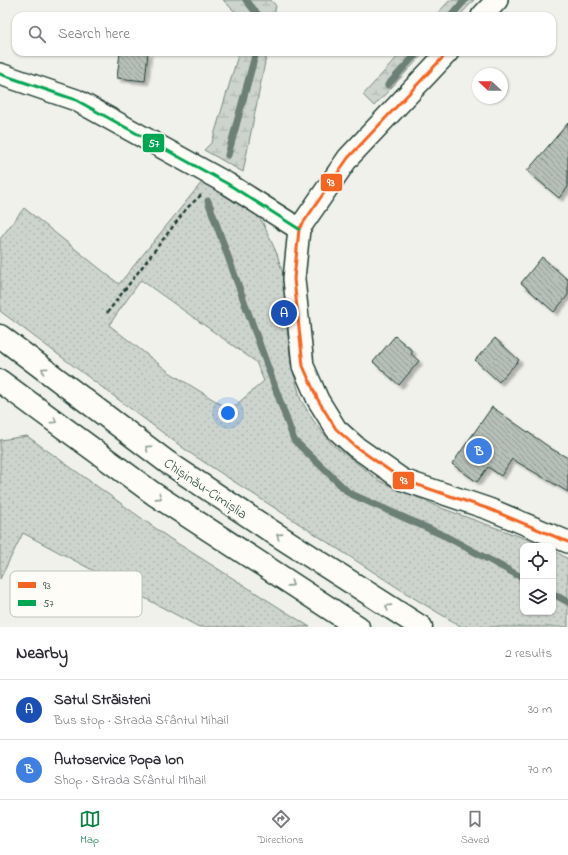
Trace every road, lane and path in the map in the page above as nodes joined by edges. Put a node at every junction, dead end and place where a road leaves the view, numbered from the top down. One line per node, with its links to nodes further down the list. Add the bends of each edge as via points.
1 (497, 0): 2 (street)
2 (486, 12)
3 (444, 56): 6 (street, via 348,158)
4 (0, 74): 5 (street, via 76,100)
5 (233, 187): 6 (street); 7 (path, via 200,196 186,208)
6 (299, 229): 10 (street, via 294,279 303,366 318,400 336,428 356,447 403,480 489,510)
7 (107, 313)
8 (0, 336): 12 (highway, Chișinău-Cimișlia, one-way to 8, via 167,462)
9 (0, 381): 11 (highway, one-way to 11, via 154,494)
10 (568, 542)
11 (358, 627)
12 (422, 627)

